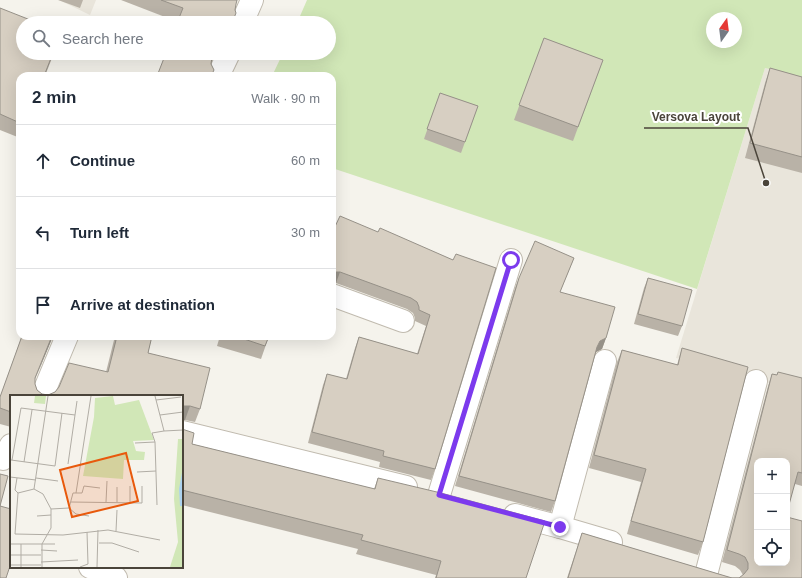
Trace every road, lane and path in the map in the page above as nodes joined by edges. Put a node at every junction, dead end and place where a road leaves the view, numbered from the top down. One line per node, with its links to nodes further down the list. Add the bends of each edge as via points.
1 (252, 0): 2 (street)
2 (245, 16)
3 (226, 60): 4 (street)
4 (220, 72)
5 (511, 260): 12 (street, via 446,497)
6 (336, 296): 7 (street)
7 (403, 321)
8 (66, 340): 11 (street)
9 (605, 361): 14 (street)
10 (756, 381): 16 (street, via 716,574)
11 (42, 395)
12 (183, 432)
13 (499, 511): 14 (street)
14 (560, 527): 15 (street)
15 (626, 547)
16 (685, 565)
17 (92, 568): 18 (street)
18 (116, 578)

